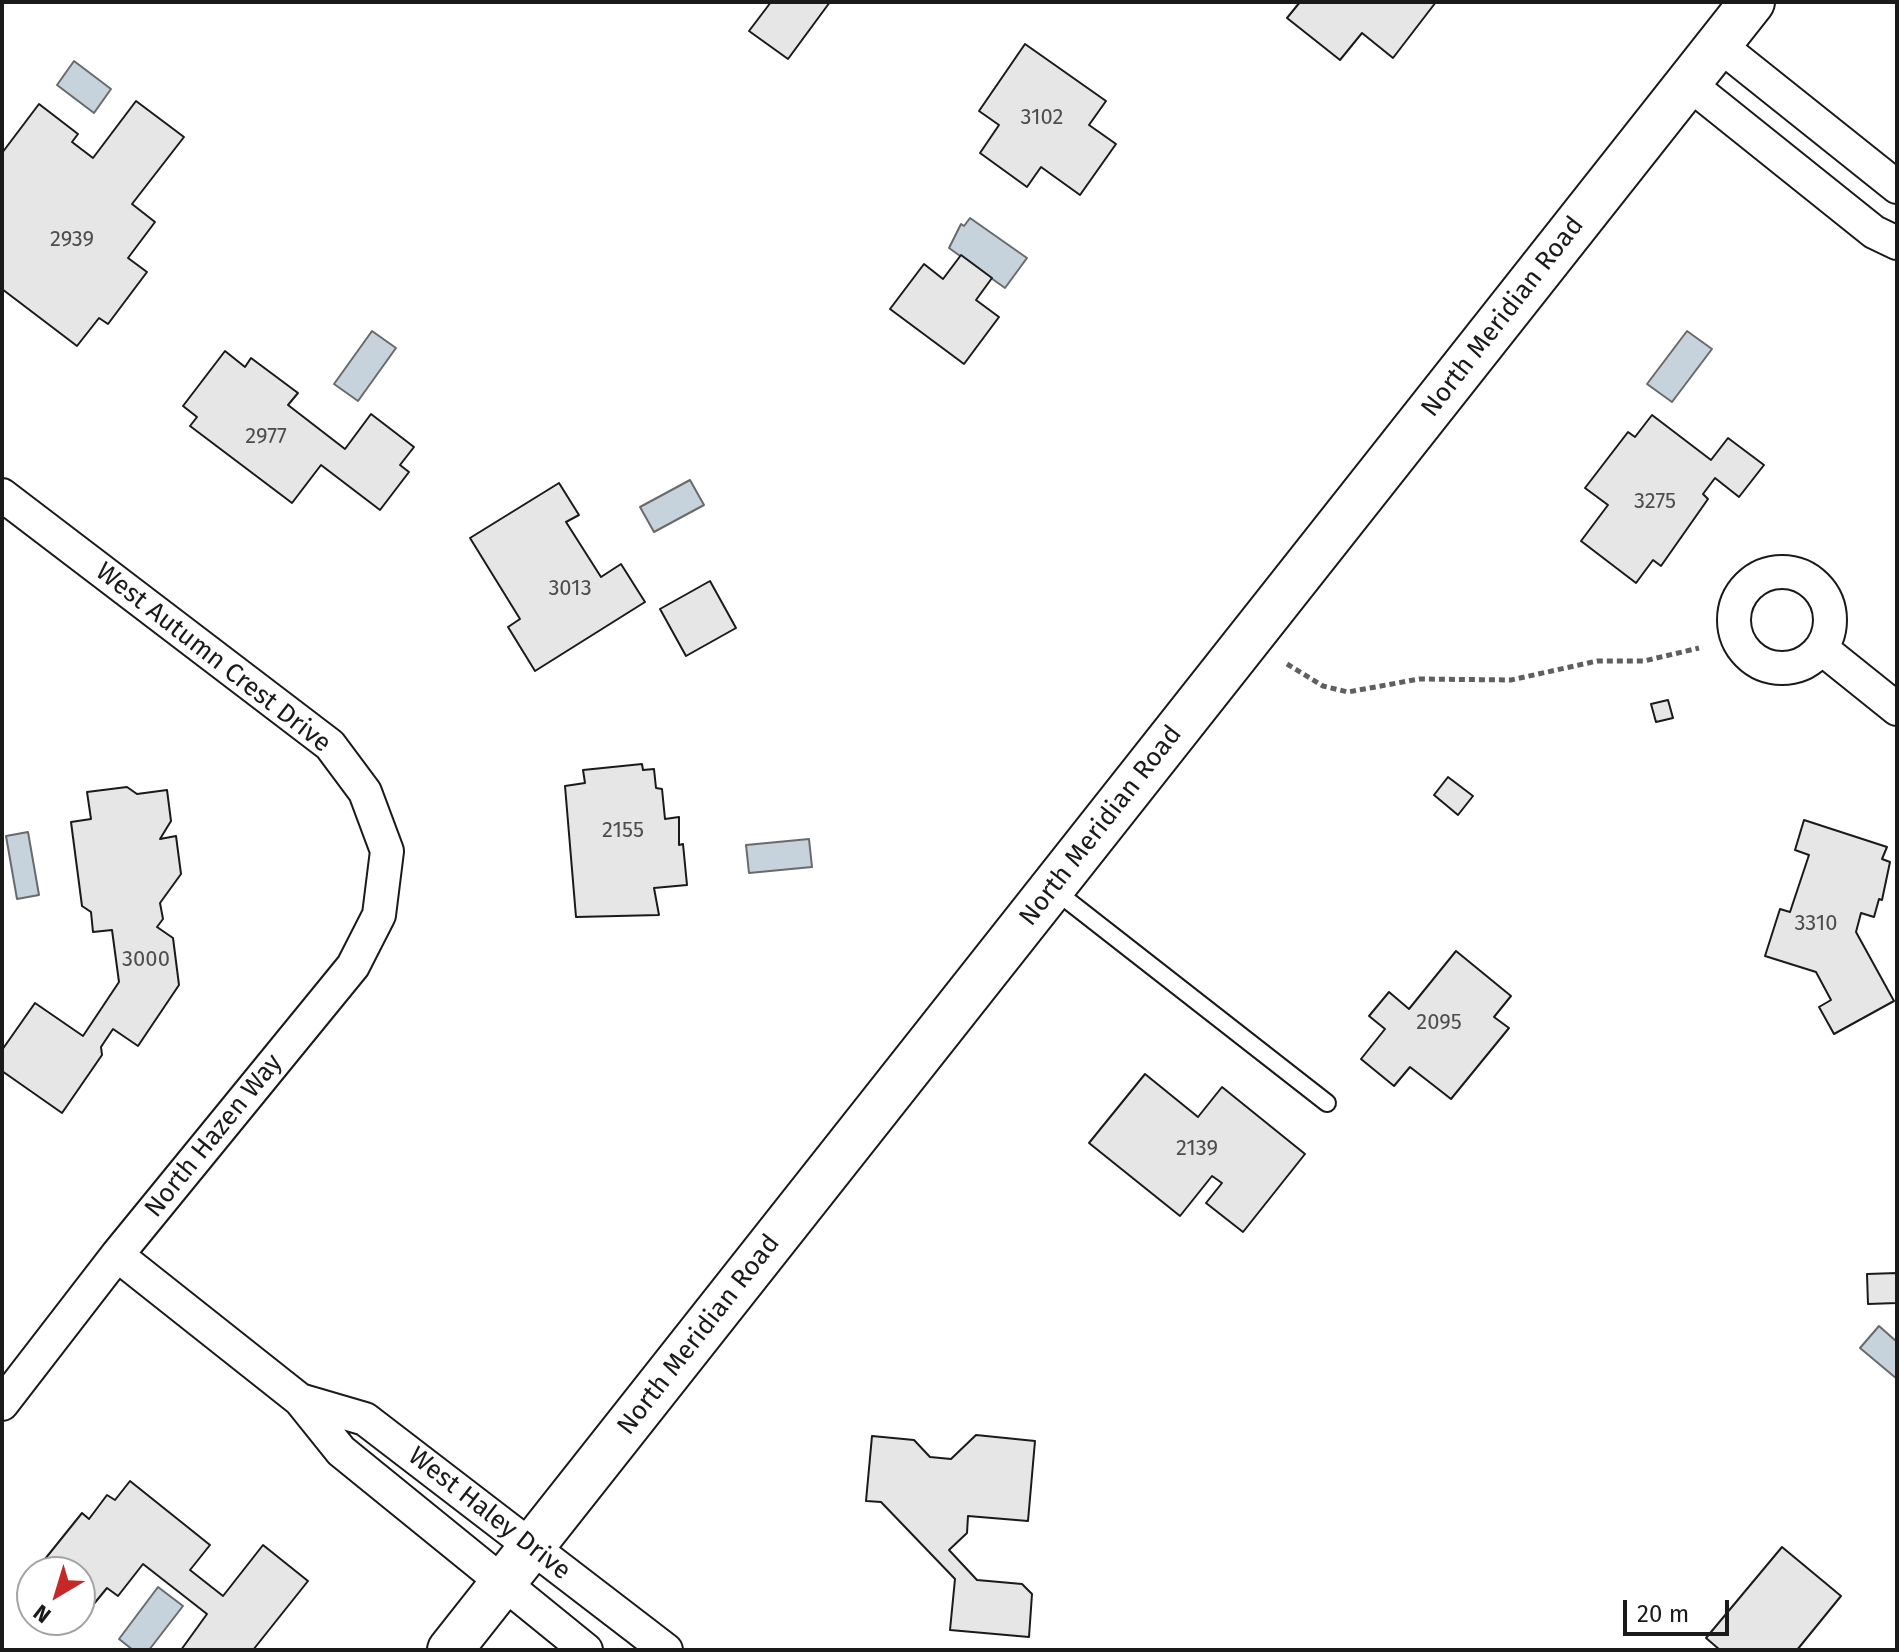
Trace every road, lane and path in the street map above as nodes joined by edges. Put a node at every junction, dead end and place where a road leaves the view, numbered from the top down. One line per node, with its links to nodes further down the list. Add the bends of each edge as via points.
1 (1752, 2): 2 (street, North Meridian Road)
2 (1718, 44): 3 (street, North Meridian Road); 4 (street)
3 (1688, 83): 5 (street, via 1874,232); 12 (street, North Meridian Road)
4 (1897, 187)
5 (1897, 243)
6 (2, 495): 11 (street, West Autumn Crest Drive, via 330,745 365,792)
7 (1699, 648): 9 (path, via 1644,661 1597,661 1511,680 1419,679 1348,692 1323,686)
8 (1821, 648): 10 (street)
9 (1287, 664)
10 (1897, 709)
11 (387, 851): 14 (street, North Hazen Way, via 379,915 353,966)
12 (1052, 888): 13 (lane); 17 (street, North Meridian Road)
13 (1327, 1103)
14 (117, 1255): 15 (street, West Haley Drive); 16 (street, North Hazen Way)
15 (300, 1400): 17 (street, West Haley Drive, via 365,1419); 18 (street, West Haley Drive, via 341,1451)
16 (2, 1404)
17 (531, 1547): 18 (street, North Meridian Road); 21 (street, West Haley Drive)
18 (504, 1583): 19 (street, North Meridian Road); 20 (street, West Haley Drive)
19 (450, 1650)
20 (586, 1650)
21 (666, 1650)

